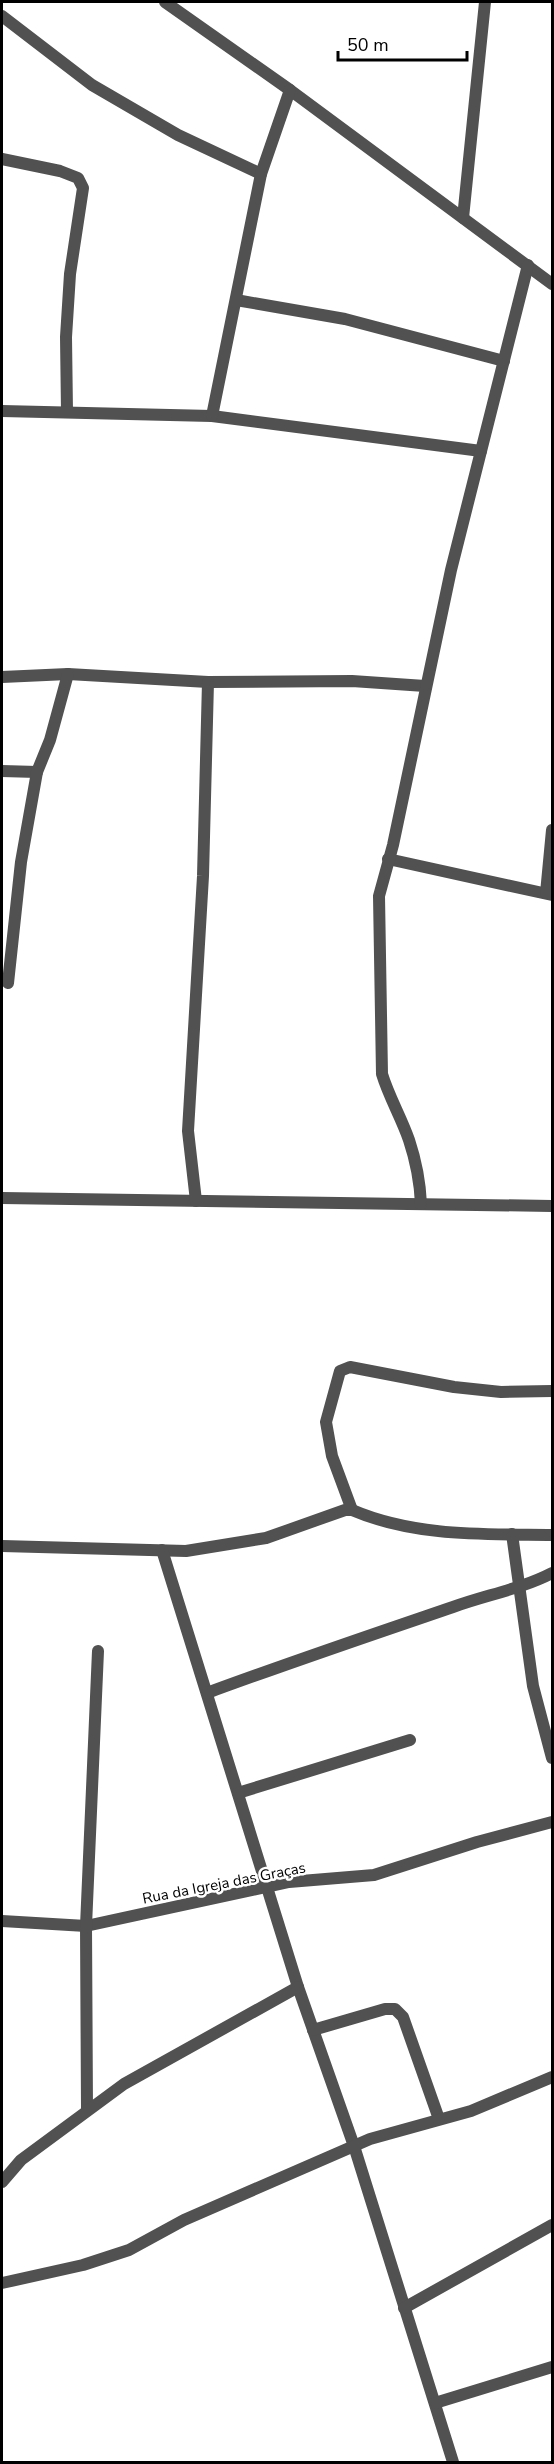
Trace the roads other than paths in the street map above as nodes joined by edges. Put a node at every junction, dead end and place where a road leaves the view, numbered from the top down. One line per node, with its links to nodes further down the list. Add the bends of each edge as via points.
1 (165, 2): 4 (street)
2 (485, 2): 7 (street)
3 (2, 16): 6 (street, via 92,85 178,135)
4 (290, 90): 6 (street); 7 (street)
5 (2, 159): 13 (street, via 60,171 78,178 83,188 70,274)
6 (261, 174): 10 (street)
7 (463, 218): 8 (street)
8 (528, 265): 9 (street); 11 (street)
9 (552, 284)
10 (236, 300): 11 (street, via 345,319); 14 (street)
11 (504, 361): 15 (street)
12 (2, 411): 13 (street)
13 (67, 412): 14 (street)
14 (212, 416): 15 (street)
15 (481, 451): 19 (street)
16 (69, 674): 17 (street); 18 (street); 21 (street)
17 (2, 677)
18 (208, 682): 19 (street, via 352,681); 27 (street, via 203,876 188,1131)
19 (425, 686): 23 (street)
20 (2, 771): 21 (street)
21 (38, 772): 25 (street, via 21,862)
22 (552, 830): 24 (street)
23 (388, 859): 24 (street); 28 (street, via 379,914 382,1074 409,1139)
24 (549, 894)
25 (8, 982)
26 (2, 1198): 27 (street)
27 (196, 1201): 28 (street)
28 (421, 1204): 29 (street)
29 (552, 1206)
30 (552, 1391): 31 (street, via 501,1392 350,1367 340,1371 326,1422 332,1456)
31 (352, 1510): 32 (street, via 396,1526); 35 (street, via 335,1512 266,1538 186,1551)
32 (512, 1534): 33 (street); 37 (street)
33 (552, 1535)
34 (2, 1546): 35 (street)
35 (162, 1550): 39 (street)
36 (552, 1572): 37 (street)
37 (519, 1587): 39 (street); 41 (street, via 533,1686)
38 (98, 1651): 46 (street)
39 (207, 1693): 42 (street)
40 (410, 1740): 42 (street)
41 (552, 1758)
42 (238, 1793): 44 (street)
43 (552, 1822): 44 (street, Rua da Igreja das Graças, via 374,1875)
44 (267, 1887): 46 (street, Rua da Igreja das Graças); 47 (street)
45 (2, 1921): 46 (street, Rua da Igreja das Graças)
46 (86, 1926): 50 (street)
47 (298, 1987): 48 (street); 50 (street, via 124,2084)
48 (313, 2030): 51 (street, via 385,2008 395,2009 403,2017); 52 (street)
49 (552, 2077): 51 (street, via 471,2111)
50 (87, 2109): 53 (street, via 21,2160)
51 (439, 2119): 52 (street)
52 (354, 2146): 55 (street, via 184,2220 129,2250); 56 (street)
53 (2, 2182)
54 (552, 2225): 56 (street)
55 (2, 2283)
56 (404, 2308): 58 (street)
57 (552, 2367): 58 (street)
58 (435, 2403): 59 (street)
59 (453, 2463)

